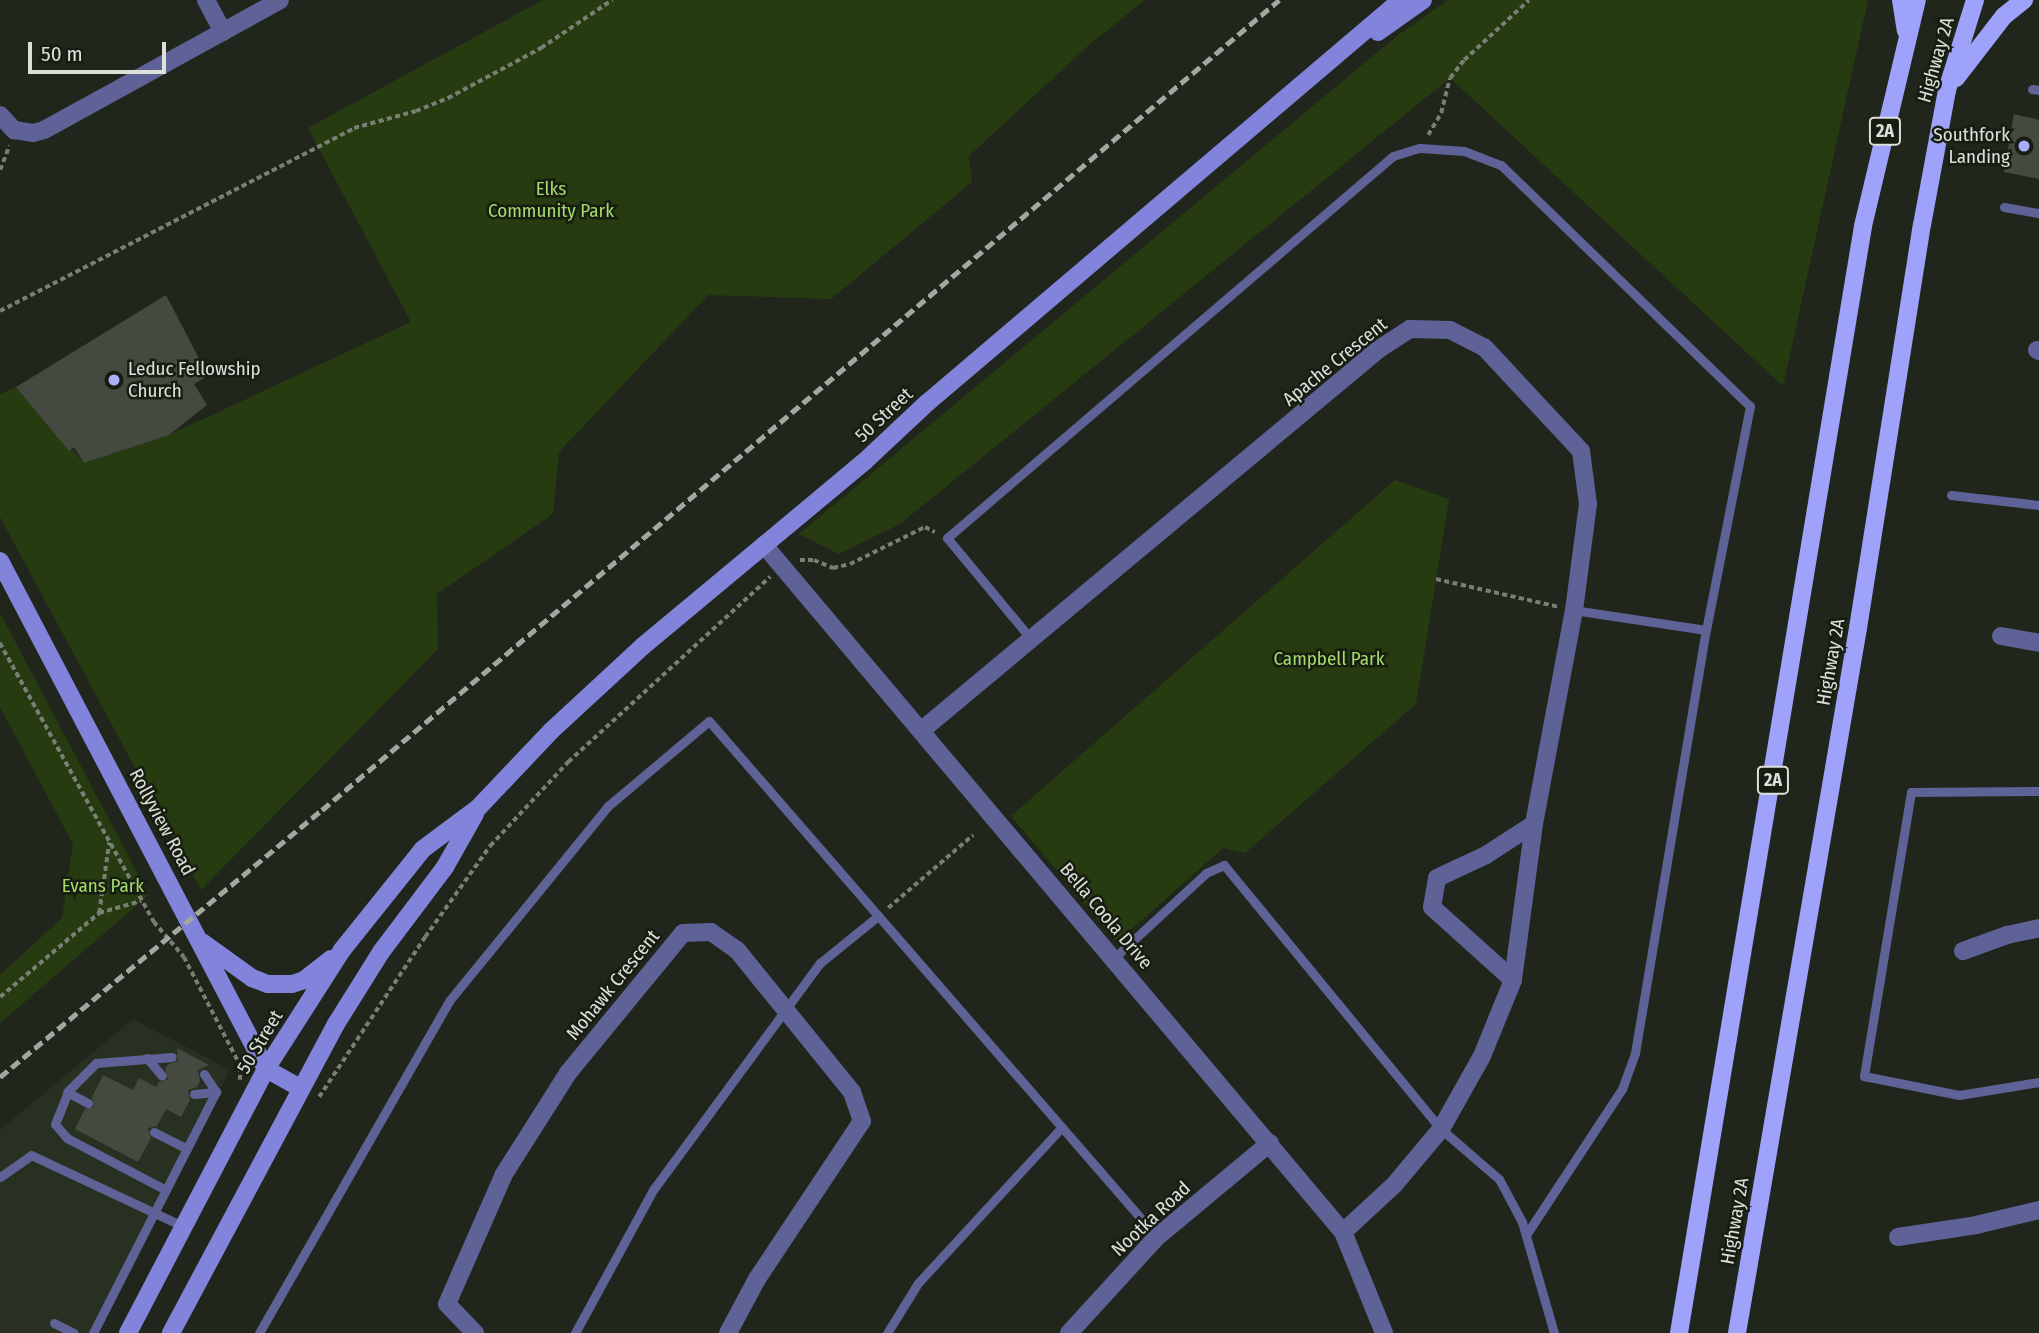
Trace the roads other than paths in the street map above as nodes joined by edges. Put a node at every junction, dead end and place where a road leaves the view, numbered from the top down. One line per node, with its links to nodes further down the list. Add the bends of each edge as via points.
1 (206, 0): 9 (street)
2 (281, 0): 9 (street)
3 (1401, 0): 11 (main road, 50 Street)
4 (1423, 0): 11 (main road, 50 Street)
5 (1901, 0): 10 (main road)
6 (1917, 0): 10 (main road, Highway 2A / 2A)
7 (1975, 0): 12 (main road, Highway 2A)
8 (2024, 0): 12 (main road, via 2004,16)
9 (223, 32): 13 (street, via 44,130 14,130)
10 (1906, 36): 75 (main road, Highway 2A / 2A, via 1863,226)
11 (1328, 64): 18 (main road, 50 Street)
12 (1947, 90): 76 (main road, Highway 2A)
13 (0, 115)
14 (2004, 207): 15 (lane)
15 (2039, 214)
16 (1951, 495): 17 (lane)
17 (2039, 505)
18 (764, 545): 25 (street, Bella Coola Drive); 27 (main road, 50 Street, via 643,646 551,731)
19 (0, 561): 31 (main road, Rollyview Road)
20 (1574, 610): 21 (lane); 23 (street, Apache Crescent, via 1588,504 1581,452 1484,347 1450,330 1410,330 1380,349); 28 (street, Apache Crescent)
21 (1706, 630): 23 (lane, via 1750,406 1501,165 1464,151 1420,148 1393,156 947,538); 59 (lane, via 1635,1053 1622,1089)
22 (2001, 636): 24 (street)
23 (1031, 639): 25 (street, Apache Crescent)
24 (2039, 643)
25 (922, 730): 34 (street, Bella Coola Drive)
26 (2039, 790): 42 (lane, via 1910,792 1864,1076 1959,1096)
27 (478, 808): 32 (main road, 50 Street, via 423,849); 43 (main road, 50 Street, via 445,867 382,952)
28 (1534, 824): 35 (street, Apache Crescent); 35 (street, via 1486,855 1437,878 1432,907)
29 (878, 916): 36 (lane, via 820,963); 48 (lane); 67 (lane, via 709,721 608,806 449,1001)
30 (2039, 928): 33 (street)
31 (201, 942): 32 (main road, via 268,984 304,980); 39 (main road, Rollyview Road)
32 (342, 950): 39 (main road, 50 Street)
33 (1963, 951)
34 (1114, 958): 49 (lane, via 1206,873 1224,865); 51 (street, Bella Coola Drive)
35 (1513, 980): 49 (street, Apache Crescent, via 1482,1056)
36 (785, 1009): 68 (street, Mohawk Crescent, via 737,950 711,933 682,933 568,1073 504,1174 447,1304); 69 (lane, via 653,1190); 70 (street, Mohawk Crescent, via 852,1092 862,1121 757,1279)
37 (172, 1057): 38 (lane)
38 (147, 1058): 41 (lane); 44 (lane, via 96,1063)
39 (265, 1069): 43 (main road); 57 (main road, 50 Street, via 245,1096)
40 (204, 1074): 45 (lane)
41 (162, 1076)
42 (2039, 1082)
43 (300, 1088): 66 (main road, 50 Street)
44 (67, 1092): 47 (lane); 54 (lane, via 55,1124 67,1138)
45 (216, 1093): 46 (lane); 52 (lane)
46 (194, 1094)
47 (89, 1103)
48 (1062, 1127): 60 (lane); 71 (lane, via 918,1283)
49 (1441, 1129): 58 (street, Apache Crescent, via 1394,1185); 59 (lane, via 1499,1179)
50 (154, 1132): 52 (lane)
51 (1270, 1143): 58 (street, Bella Coola Drive); 60 (street, Nootka Road)
52 (187, 1149): 54 (lane)
53 (0, 1177): 56 (lane, via 31,1155)
54 (166, 1190): 56 (lane)
55 (2039, 1210): 61 (street)
56 (155, 1211): 57 (lane); 64 (lane)
57 (185, 1227): 65 (main road, 50 Street)
58 (1343, 1232): 73 (street, Bella Coola Drive)
59 (1526, 1235): 74 (lane)
60 (1157, 1237): 72 (street, Nootka Road)
61 (1898, 1237)
62 (54, 1323): 63 (lane)
63 (74, 1333)
64 (93, 1333)
65 (128, 1333)
66 (171, 1333)
67 (259, 1333)
68 (475, 1333)
69 (575, 1333)
70 (728, 1333)
71 (887, 1333)
72 (1069, 1333)
73 (1384, 1333)
74 (1554, 1333)
75 (1679, 1333)
76 (1737, 1333)

